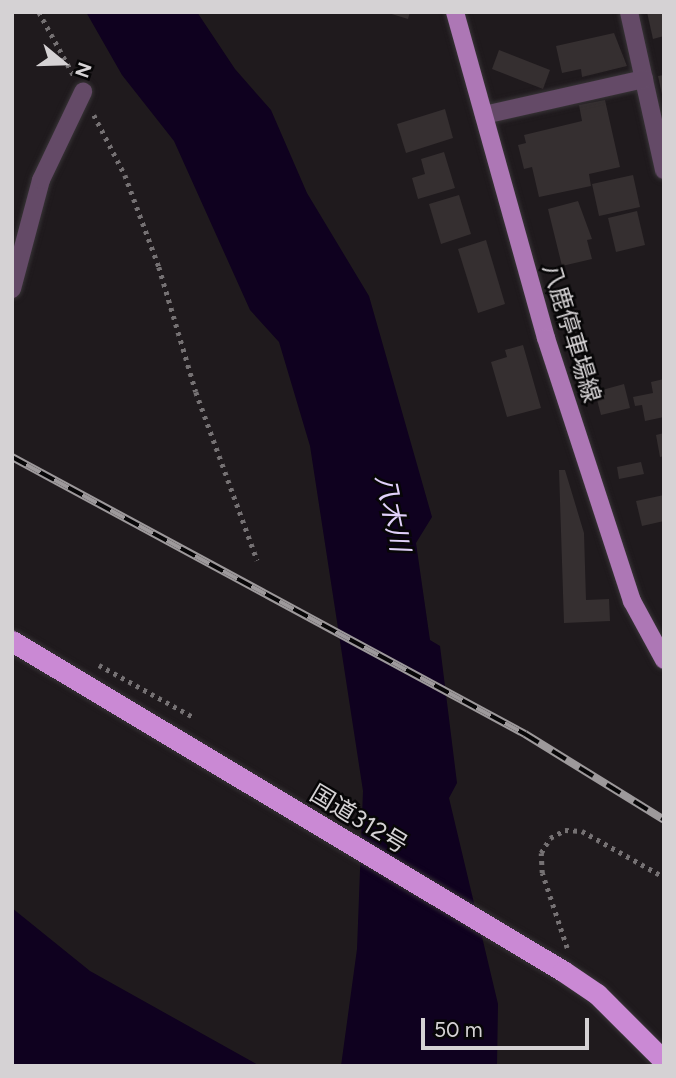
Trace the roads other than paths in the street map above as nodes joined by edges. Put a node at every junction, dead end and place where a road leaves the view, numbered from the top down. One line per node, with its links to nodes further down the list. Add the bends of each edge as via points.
1 (454, 12): 5 (main road, 八鹿停車場線)
2 (629, 12): 3 (street)
3 (644, 79): 5 (street); 6 (street)
4 (83, 92): 7 (street, via 41,180)
5 (484, 115): 9 (main road, 八鹿停車場線, via 545,338 632,601)
6 (664, 170)
7 (12, 289)
8 (12, 641): 10 (highway, 国道312号, via 571,976)
9 (664, 660)
10 (664, 1061)

